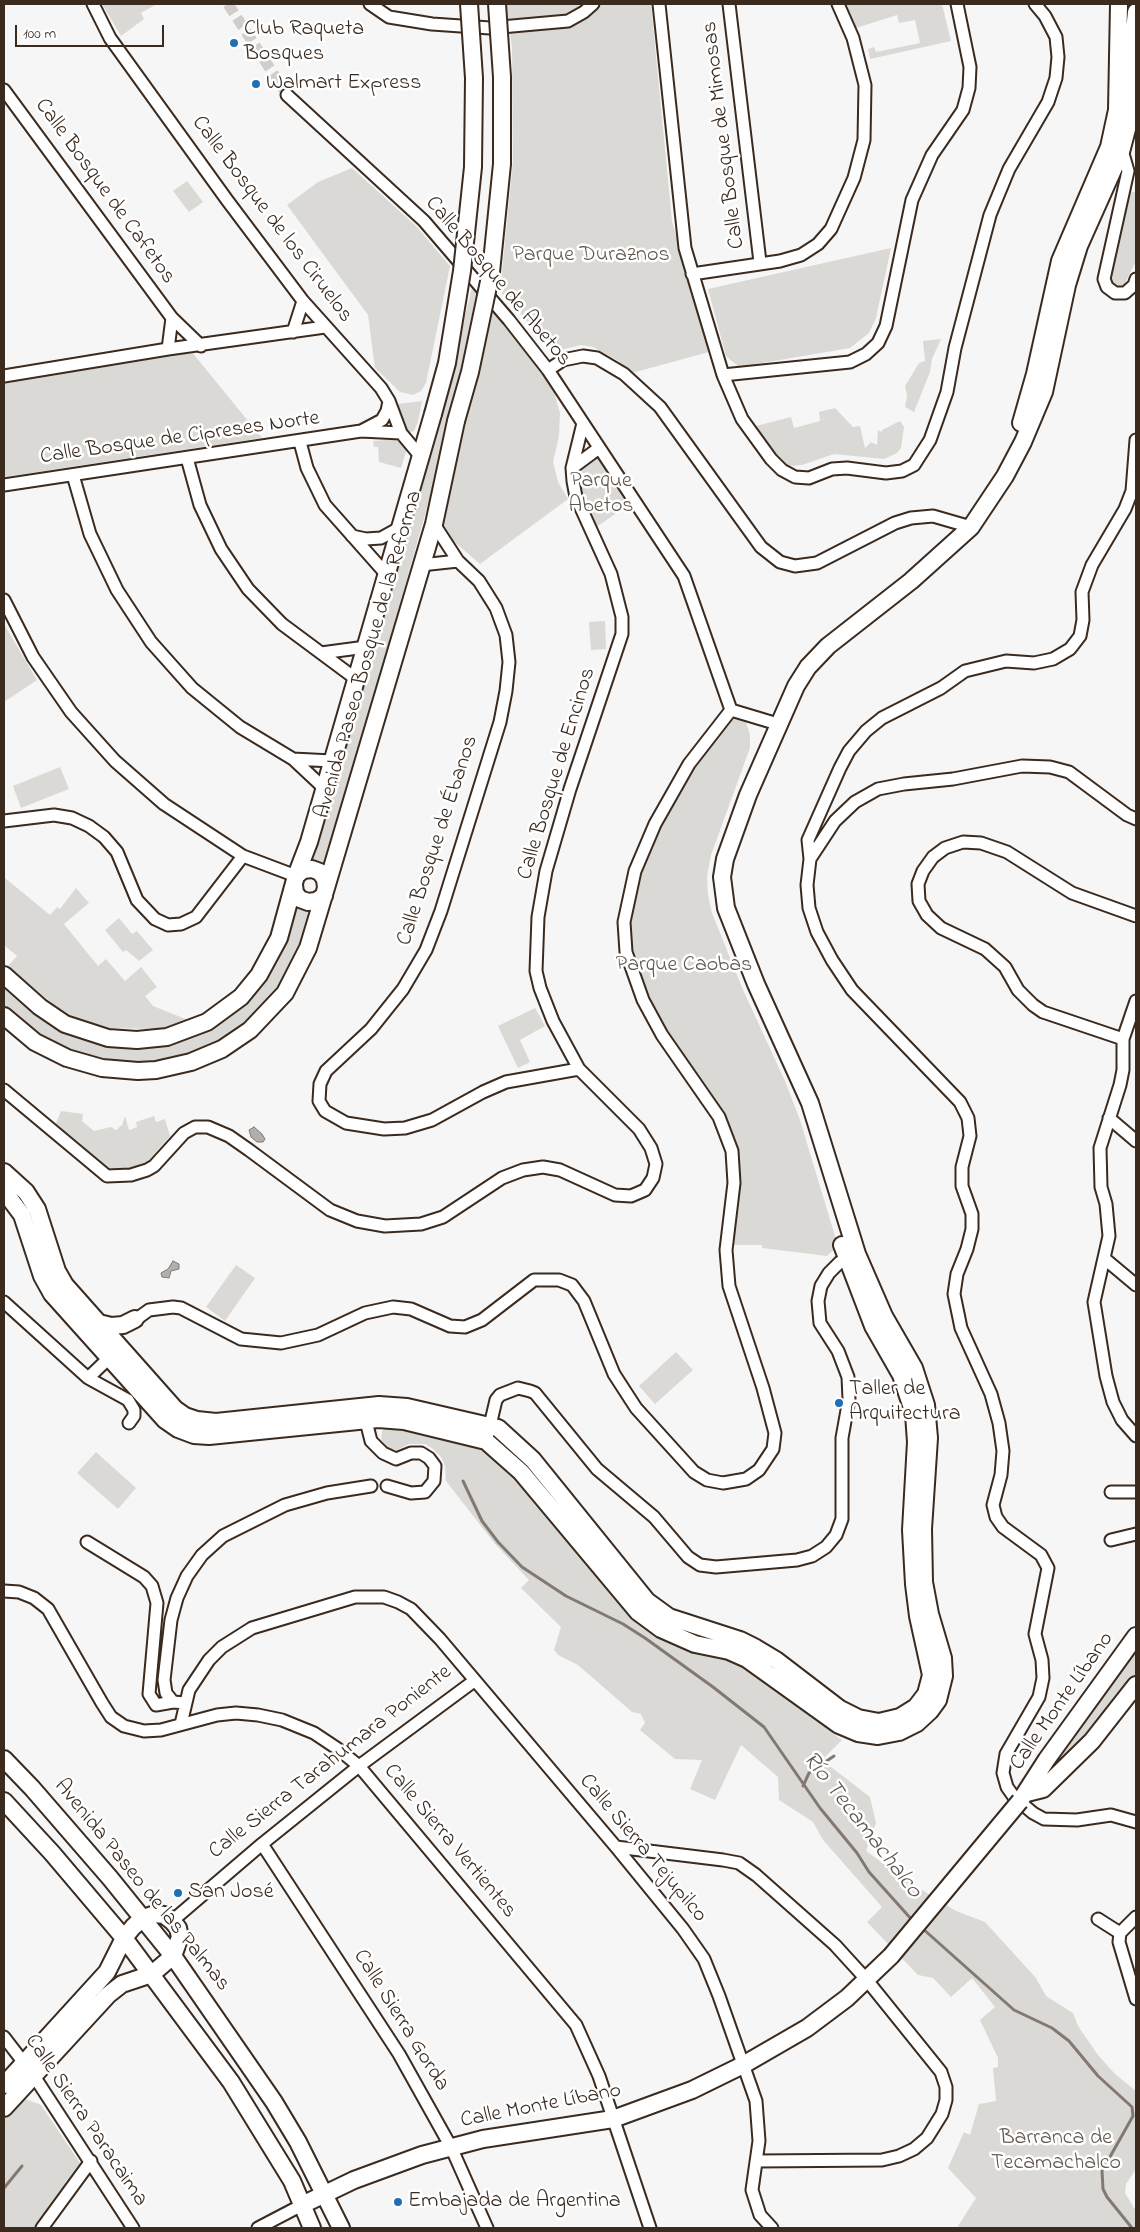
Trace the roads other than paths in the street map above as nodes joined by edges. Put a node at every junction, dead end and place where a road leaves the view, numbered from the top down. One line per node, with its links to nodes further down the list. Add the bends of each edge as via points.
1 (93, 4): 19 (street, Calle Bosque de los Ciruelos, via 110,38)
2 (370, 4): 5 (street, via 390,17 490,28 568,21)
3 (469, 4): 35 (main road, Avenida Paseo Bosque de la Reforma, bridge, via 474,78 473,167 462,271 446,363)
4 (497, 4): 40 (main road, Avenida Paseo Bosque de la Reforma, bridge, via 502,77 502,164 491,272)
5 (593, 4)
6 (658, 4): 17 (street, via 685,248)
7 (729, 4): 16 (street, Calle Bosque de Mimosas)
8 (838, 4): 16 (street, via 853,38 865,85 864,140 854,178 831,229 818,244 801,255)
9 (957, 4): 26 (street, via 970,67 969,88 963,110 932,155 912,200 886,326 878,342 866,354 850,362)
10 (1035, 4): 26 (street, via 1056,36 1057,67 1053,90 1009,169 990,215 955,348 947,392 930,440 914,465 902,472 847,468 832,469 809,478 795,477 771,459 742,419)
11 (1119, 4): 15 (main road)
12 (1136, 12): 15 (main road, via 1132,110)
13 (4, 90): 20 (street, Calle Bosque de Cafetos)
14 (287, 95): 25 (street, Calle Bosque de Abetos, via 424,221)
15 (1115, 150): 18 (street, via 1127,163 1126,182 1104,279 1106,287 1115,293 1125,292 1134,286); 41 (main road, via 1067,285 1049,377 1039,407 1005,476)
16 (760, 262): 17 (street)
17 (692, 274): 26 (street)
18 (1136, 279)
19 (303, 301): 21 (street, Calle Bosque de los Ciruelos); 22 (street)
20 (172, 318): 23 (street, Calle Bosque de Cafetos); 24 (street, Calle Bosque de Cafetos)
21 (325, 327): 22 (street); 28 (street, Calle Bosque de los Ciruelos)
22 (293, 332): 23 (street)
23 (200, 346): 24 (street)
24 (168, 349): 27 (street)
25 (548, 370): 29 (street, Calle Bosque de Abetos); 41 (street, via 563,360 583,356 597,358 624,374 660,407 761,547 780,562 795,566 818,563 911,518 933,516)
26 (722, 375)
27 (4, 376)
28 (389, 401): 30 (street, Calle Bosque de Cipreses Norte, via 382,420); 31 (street, Calle Bosque de los Ciruelos)
29 (582, 423): 34 (street, Calle Bosque de Abetos); 37 (street, Calle Bosque de Encinos)
30 (361, 431): 31 (street, Calle Bosque de Cipreses Norte); 33 (street, Calle Bosque de Cipreses Norte)
31 (401, 434): 35 (street, Calle Bosque de los Ciruelos)
32 (1136, 440): 59 (street, via 1132,491 1092,565 1082,592 1080,636 1070,649 1053,659 1034,663 1006,661 965,671 941,688 882,718 866,731 840,768 808,840)
33 (300, 442): 36 (street, Calle Bosque de Cipreses Norte); 43 (street, via 318,493)
34 (599, 448): 37 (street); 51 (street, Calle Bosque de Abetos, via 684,576)
35 (421, 457): 42 (main road, Avenida Paseo Bosque de la Reforma)
36 (187, 458): 38 (street, Calle Bosque de Cipreses Norte); 49 (street, via 200,505 221,548 248,589 282,624)
37 (572, 468): 67 (street, Calle Bosque de Encinos, via 576,496 611,574 622,625 620,642 554,843 538,917 536,955 540,988 553,1021)
38 (73, 475): 39 (street, Calle Bosque de Cipreses Norte); 53 (street, via 90,534 116,590 151,642 192,688 240,727)
39 (4, 485)
40 (434, 524): 44 (street, Calle Bosque de Ébanos); 45 (main road, Avenida Paseo Bosque de la Reforma)
41 (966, 525): 52 (main road, via 911,581 814,659)
42 (401, 527): 43 (street, via 381,538); 46 (main road, Avenida Paseo Bosque de la Reforma)
43 (352, 536): 46 (street)
44 (458, 561): 45 (street); 67 (street, Calle Bosque de Ébanos, via 479,581 496,608 506,634 509,662 500,722 426,950 403,989 371,1030 326,1071 320,1084 321,1107 331,1116 356,1126 395,1129 432,1120 506,1082)
45 (421, 565): 61 (main road, Avenida Paseo Bosque de la Reforma)
46 (387, 575): 48 (main road, Avenida Paseo Bosque de la Reforma)
47 (4, 600): 58 (street, via 33,657 71,712 115,761 164,804)
48 (366, 648): 49 (street); 50 (main road, Avenida Paseo Bosque de la Reforma)
49 (321, 653): 50 (street)
50 (356, 679): 54 (main road, Avenida Paseo Bosque de la Reforma)
51 (731, 710): 52 (street); 77 (street, via 681,777 647,840 627,898 624,937 630,968 652,1018 719,1117 732,1151 734,1183 726,1250 729,1286 775,1433 773,1449 759,1470 738,1481 723,1483 707,1480 694,1472 636,1408 614,1374 579,1293 572,1285 559,1280 534,1280 482,1320 464,1327 450,1326 411,1309 384,1308 306,1339 268,1343 229,1334 181,1308 149,1310)
52 (775, 723): 73 (main road, via 725,859 722,876 726,908 767,1019 810,1102)
53 (293, 759): 54 (street); 55 (street)
54 (332, 761): 55 (main road, Avenida Paseo Bosque de la Reforma)
55 (324, 789): 60 (main road, Avenida Paseo Bosque de la Reforma)
56 (1136, 819): 59 (street, via 1069,772 1050,767 1022,766 878,789 855,802 835,821)
57 (4, 821): 58 (street, via 54,815 72,818 88,826 117,852 137,900 155,919 168,925 181,924 196,917)
58 (243, 856): 60 (street)
59 (810, 859): 105 (street, via 807,885 810,908 817,932 832,960 852,990 960,1102 968,1118 970,1136 962,1167 962,1186 972,1214 972,1229 954,1294 961,1328 991,1394 999,1423 1003,1451 994,1505 996,1517 1041,1555 1048,1568 1035,1634 1043,1678 1039,1697 1006,1754 1003,1773 1006,1788 1027,1808 1044,1818 1077,1820 1110,1815)
60 (295, 881): 61 (main road, via 295,893 308,902 316,901); 61 (main road, via 303,870 312,869 325,879); 63 (main road, Avenida Paseo Bosque de la Reforma, via 279,938 259,976 231,1006 208,1022 182,1033 137,1040 93,1034 52,1016)
61 (325, 892): 65 (main road, Avenida Paseo Bosque de la Reforma, via 308,948 284,993 250,1030 222,1049 199,1059 156,1070 102,1068 51,1051)
62 (1136, 916): 66 (street, via 1072,893 1007,852 981,843 963,842 945,848 928,864 918,884 919,901 927,916 941,928 984,949 1004,967 1018,990 1033,1005 1043,1012)
63 (4, 975)
64 (1136, 1001): 66 (street)
65 (4, 1016)
66 (1123, 1039): 69 (street, via 1123,1070)
67 (579, 1069): 68 (street, Calle Bosque de Encinos, via 638,1129 651,1148 656,1164 653,1178 645,1190 631,1196 615,1195 560,1170 543,1167 523,1170 502,1178 449,1214 409,1226 357,1221 330,1210 229,1136 208,1127 195,1127 184,1133 147,1170 131,1176 107,1176)
68 (4, 1090)
69 (1109, 1118): 70 (street); 74 (street, via 1100,1148 1099,1168 1109,1236)
70 (1136, 1140)
71 (4, 1172): 78 (main road, via 32,1200 60,1278)
72 (4, 1191): 79 (main road, via 22,1215 42,1276 52,1294)
73 (852, 1256): 85 (street, via 834,1267 819,1293 820,1323 838,1351 848,1378 848,1399 841,1460 842,1519 836,1535 812,1556 716,1567 700,1565 688,1557 654,1517 597,1469 536,1394 518,1388 500,1395); 85 (main road, via 914,1368 926,1405 929,1438 924,1582 936,1659 944,1676 938,1700 930,1711 908,1728 878,1736 858,1734 839,1725 747,1660 697,1636 662,1629 638,1612)
74 (1104, 1259): 75 (street); 86 (street, via 1094,1302 1105,1369 1113,1402 1122,1420)
75 (1136, 1285)
76 (4, 1302): 81 (street)
77 (135, 1319): 78 (main road, via 123,1325); 79 (street); 80 (main road)
78 (99, 1323): 79 (main road)
79 (108, 1350): 80 (main road); 81 (street); 84 (main road, via 165,1420 186,1433 209,1436)
80 (127, 1355): 84 (main road, via 176,1409 191,1419)
81 (88, 1378): 83 (street, via 128,1400 134,1410)
82 (366, 1421): 84 (main road); 85 (main road, via 404,1421); 88 (street, via 370,1442 383,1453 396,1458 421,1453 435,1466 434,1481 425,1492 411,1493)
83 (129, 1423)
84 (280, 1423): 85 (main road, via 379,1405 407,1407)
85 (488, 1434)
86 (1136, 1436)
87 (371, 1486): 98 (street, via 327,1493 285,1505 223,1536 202,1555 187,1576 171,1620 164,1680 166,1693)
88 (388, 1486)
89 (1111, 1492): 90 (street)
90 (1136, 1492)
91 (1136, 1534): 92 (street)
92 (1111, 1540)
93 (88, 1542): 98 (street, via 144,1576 152,1586 157,1604 149,1694 156,1705)
94 (4, 1591): 100 (street, Calle Sierra Vertientes, via 34,1598 48,1609 111,1717 124,1726 144,1731)
95 (1136, 1636): 103 (main road, Calle Monte Líbano)
96 (474, 1681): 99 (street, Calle Sierra Tejupilco, via 411,1609 398,1602 370,1596 355,1597 252,1628 222,1647 209,1660 189,1690); 102 (street, Calle Sierra Tarahumara Poniente); 107 (street, Calle Sierra Tejupilco)
97 (1136, 1685): 103 (main road, Calle Monte Líbano, via 1092,1741 1043,1789)
98 (173, 1702): 99 (street)
99 (186, 1702): 100 (street, Calle Sierra Tejupilco)
100 (181, 1724): 102 (street, Calle Sierra Vertientes, via 236,1713 282,1720 327,1741)
101 (4, 1759): 109 (main road, Avenida Paseo de las Palmas)
102 (359, 1766): 106 (street, Calle Sierra Tarahumara Poniente); 123 (street, Calle Sierra Vertientes, via 572,2019 589,2051)
103 (1023, 1797): 116 (main road, Calle Monte Líbano, bridge, via 891,1956)
104 (4, 1801): 113 (main road, Avenida Paseo de las Palmas)
105 (1136, 1822)
106 (262, 1844): 111 (street, Calle Sierra Tarahumara Poniente); 124 (street, Calle Sierra Gorda, via 373,2011)
107 (616, 1846): 116 (street, via 739,1863 779,1893); 119 (street, Calle Sierra Tejupilco, via 704,1959)
108 (1136, 1917): 112 (street)
109 (143, 1918): 111 (main road, via 155,1914 164,1915); 113 (main road); 114 (main road, Avenida Paseo de las Palmas)
110 (1098, 1919): 112 (street)
111 (172, 1921): 114 (main road, via 180,1937)
112 (1120, 1933): 117 (street, via 1120,1952)
113 (124, 1938): 115 (main road, Avenida Paseo de las Palmas); 120 (main road, via 106,1972)
114 (173, 1956): 115 (main road); 127 (main road, Avenida Paseo de las Palmas, via 274,2102)
115 (152, 1974): 120 (main road, via 122,1984); 128 (main road, Avenida Paseo de las Palmas, via 255,2118 292,2181)
116 (866, 1979): 119 (main road, Calle Monte Líbano, via 831,2012); 125 (street, via 941,2072 946,2100 936,2126 914,2149 882,2160)
117 (1136, 1999)
118 (4, 2037): 120 (street, Calle Sierra Paracaima)
119 (743, 2065): 123 (main road, Calle Monte Líbano, via 692,2090); 125 (street, Calle Sierra Tejupilco, via 757,2111)
120 (29, 2069): 121 (main road); 122 (main road); 126 (street, Calle Sierra Paracaima)
121 (4, 2085)
122 (4, 2108)
123 (613, 2119): 124 (main road, Calle Monte Líbano, via 483,2139); 135 (street, Calle Sierra Vertientes)
124 (451, 2148): 127 (main road, Calle Monte Líbano, via 422,2155); 134 (street, Calle Sierra Gorda)
125 (757, 2160): 136 (street, Calle Sierra Tejupilco, via 752,2190 754,2203)
126 (92, 2161): 129 (street); 130 (street, Calle Sierra Paracaima)
127 (324, 2194): 128 (main road, Calle Monte Líbano); 133 (main road, Avenida Paseo de las Palmas)
128 (302, 2205): 131 (street, Calle Monte Líbano); 132 (main road, Avenida Paseo de las Palmas)
129 (42, 2228)
130 (133, 2228)
131 (258, 2228)
132 (312, 2228)
133 (341, 2228)
134 (487, 2228)
135 (650, 2228)
136 (772, 2228)

